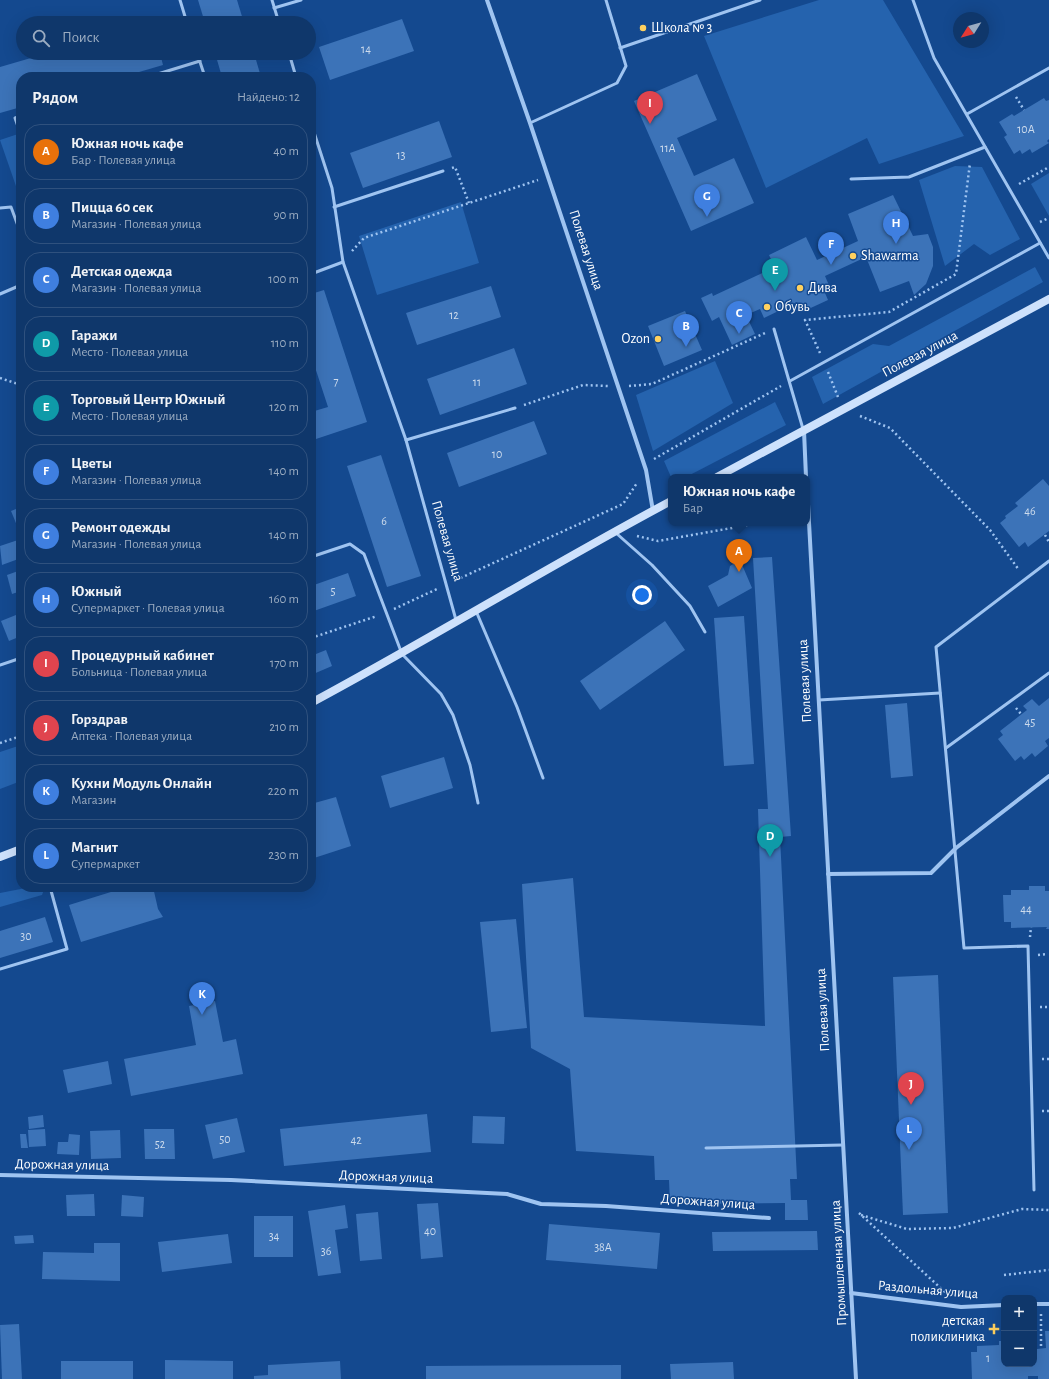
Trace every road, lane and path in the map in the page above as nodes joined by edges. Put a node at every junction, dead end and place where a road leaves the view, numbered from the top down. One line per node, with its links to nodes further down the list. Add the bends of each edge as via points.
1 (180, 0): 9 (lane)
2 (272, 0): 8 (lane)
3 (300, 0): 8 (lane)
4 (487, 0): 19 (street, Полевая улица)
5 (606, 0): 11 (lane)
6 (760, 0): 11 (lane)
7 (913, 0): 18 (lane, via 934,58)
8 (274, 8): 10 (lane)
9 (185, 16)
10 (277, 16)
11 (620, 48): 19 (lane, via 626,66 617,83)
12 (291, 60): 17 (lane)
13 (200, 61): 15 (lane); 16 (lane)
14 (1049, 68): 18 (lane)
15 (164, 72)
16 (203, 72)
17 (295, 72)
18 (967, 114): 21 (lane)
19 (530, 123): 24 (street, Полевая улица)
20 (316, 138): 28 (lane, Полевая улица, via 332,188)
21 (985, 146): 25 (lane, via 909,177); 26 (lane)
22 (1049, 167): 26 (path)
23 (443, 171): 27 (path, via 455,167); 28 (lane)
24 (548, 177): 27 (path); 42 (street, Полевая улица)
25 (851, 179)
26 (1009, 189): 31 (lane)
27 (469, 203): 33 (path, via 364,238)
28 (334, 207): 33 (lane, Полевая улица)
29 (0, 208): 30 (lane, via 11,207)
30 (16, 220)
31 (1040, 243): 32 (lane); 40 (lane)
32 (1049, 258)
33 (343, 262): 34 (lane); 45 (lane, Полевая улица)
34 (316, 272)
35 (16, 287): 36 (lane)
36 (0, 294)
37 (1049, 299): 44 (main road, Полевая улица)
38 (774, 329): 40 (lane); 42 (path, via 652,384)
39 (0, 378): 41 (path)
40 (790, 381): 44 (lane); 46 (path, via 655,457)
41 (16, 383)
42 (618, 386): 43 (path, via 582,386); 46 (street, Полевая улица)
43 (515, 408): 45 (lane)
44 (804, 430): 47 (main road, Полевая улица); 48 (street)
45 (406, 440): 58 (lane, Полевая улица)
46 (646, 470): 50 (street, Полевая улица); 58 (path, via 624,504)
47 (723, 474)
48 (806, 474)
49 (668, 504): 50 (main road)
50 (653, 511): 53 (main road)
51 (743, 526): 53 (path, via 658,541)
52 (809, 526): 70 (street, Полевая улица)
53 (615, 532): 59 (main road); 62 (lane, via 652,565 690,606)
54 (1044, 535): 55 (path)
55 (1049, 542)
56 (316, 555): 60 (lane, via 350,544 364,554)
57 (1049, 561): 68 (lane, via 936,647)
58 (446, 585): 60 (path); 61 (lane, Полевая улица)
59 (476, 610): 61 (main road); 75 (lane, via 517,707)
60 (387, 613): 63 (path); 64 (lane)
61 (457, 622): 64 (main road)
62 (705, 632)
63 (316, 636)
64 (402, 654): 69 (main road); 76 (lane, via 441,694 453,715 470,766)
65 (16, 660): 66 (lane)
66 (0, 665)
67 (1049, 673): 73 (lane)
68 (940, 693): 70 (lane); 73 (lane)
69 (316, 700)
70 (819, 700): 80 (street, Полевая улица)
71 (16, 738): 72 (path)
72 (0, 743)
73 (946, 748): 77 (lane)
74 (1049, 776): 77 (street)
75 (543, 778)
76 (478, 803)
77 (956, 848): 80 (street, via 931,873); 86 (lane, via 964,948 1028,946)
78 (16, 851): 79 (main road)
79 (0, 857)
80 (828, 874): 83 (street, Полевая улица)
81 (51, 892): 82 (lane, via 67,949)
82 (0, 969)
83 (843, 1145): 84 (lane); 93 (street, Промышленная улица)
84 (706, 1148)
85 (0, 1174): 90 (street, Дорожная улица, via 231,1180 507,1194 541,1204)
86 (1034, 1190)
87 (858, 1206): 89 (path)
88 (1049, 1210): 89 (path, via 1022,1209 953,1228 907,1229)
89 (859, 1214): 97 (path)
90 (769, 1218)
91 (1049, 1270): 92 (path)
92 (1004, 1275)
93 (851, 1293): 97 (street, Раздольная улица); 99 (street, Промышленная улица)
94 (1040, 1304): 95 (street); 98 (path)
95 (1049, 1304)
96 (1001, 1305): 97 (street, Раздольная улица)
97 (961, 1307)
98 (1041, 1348)
99 (856, 1379)

